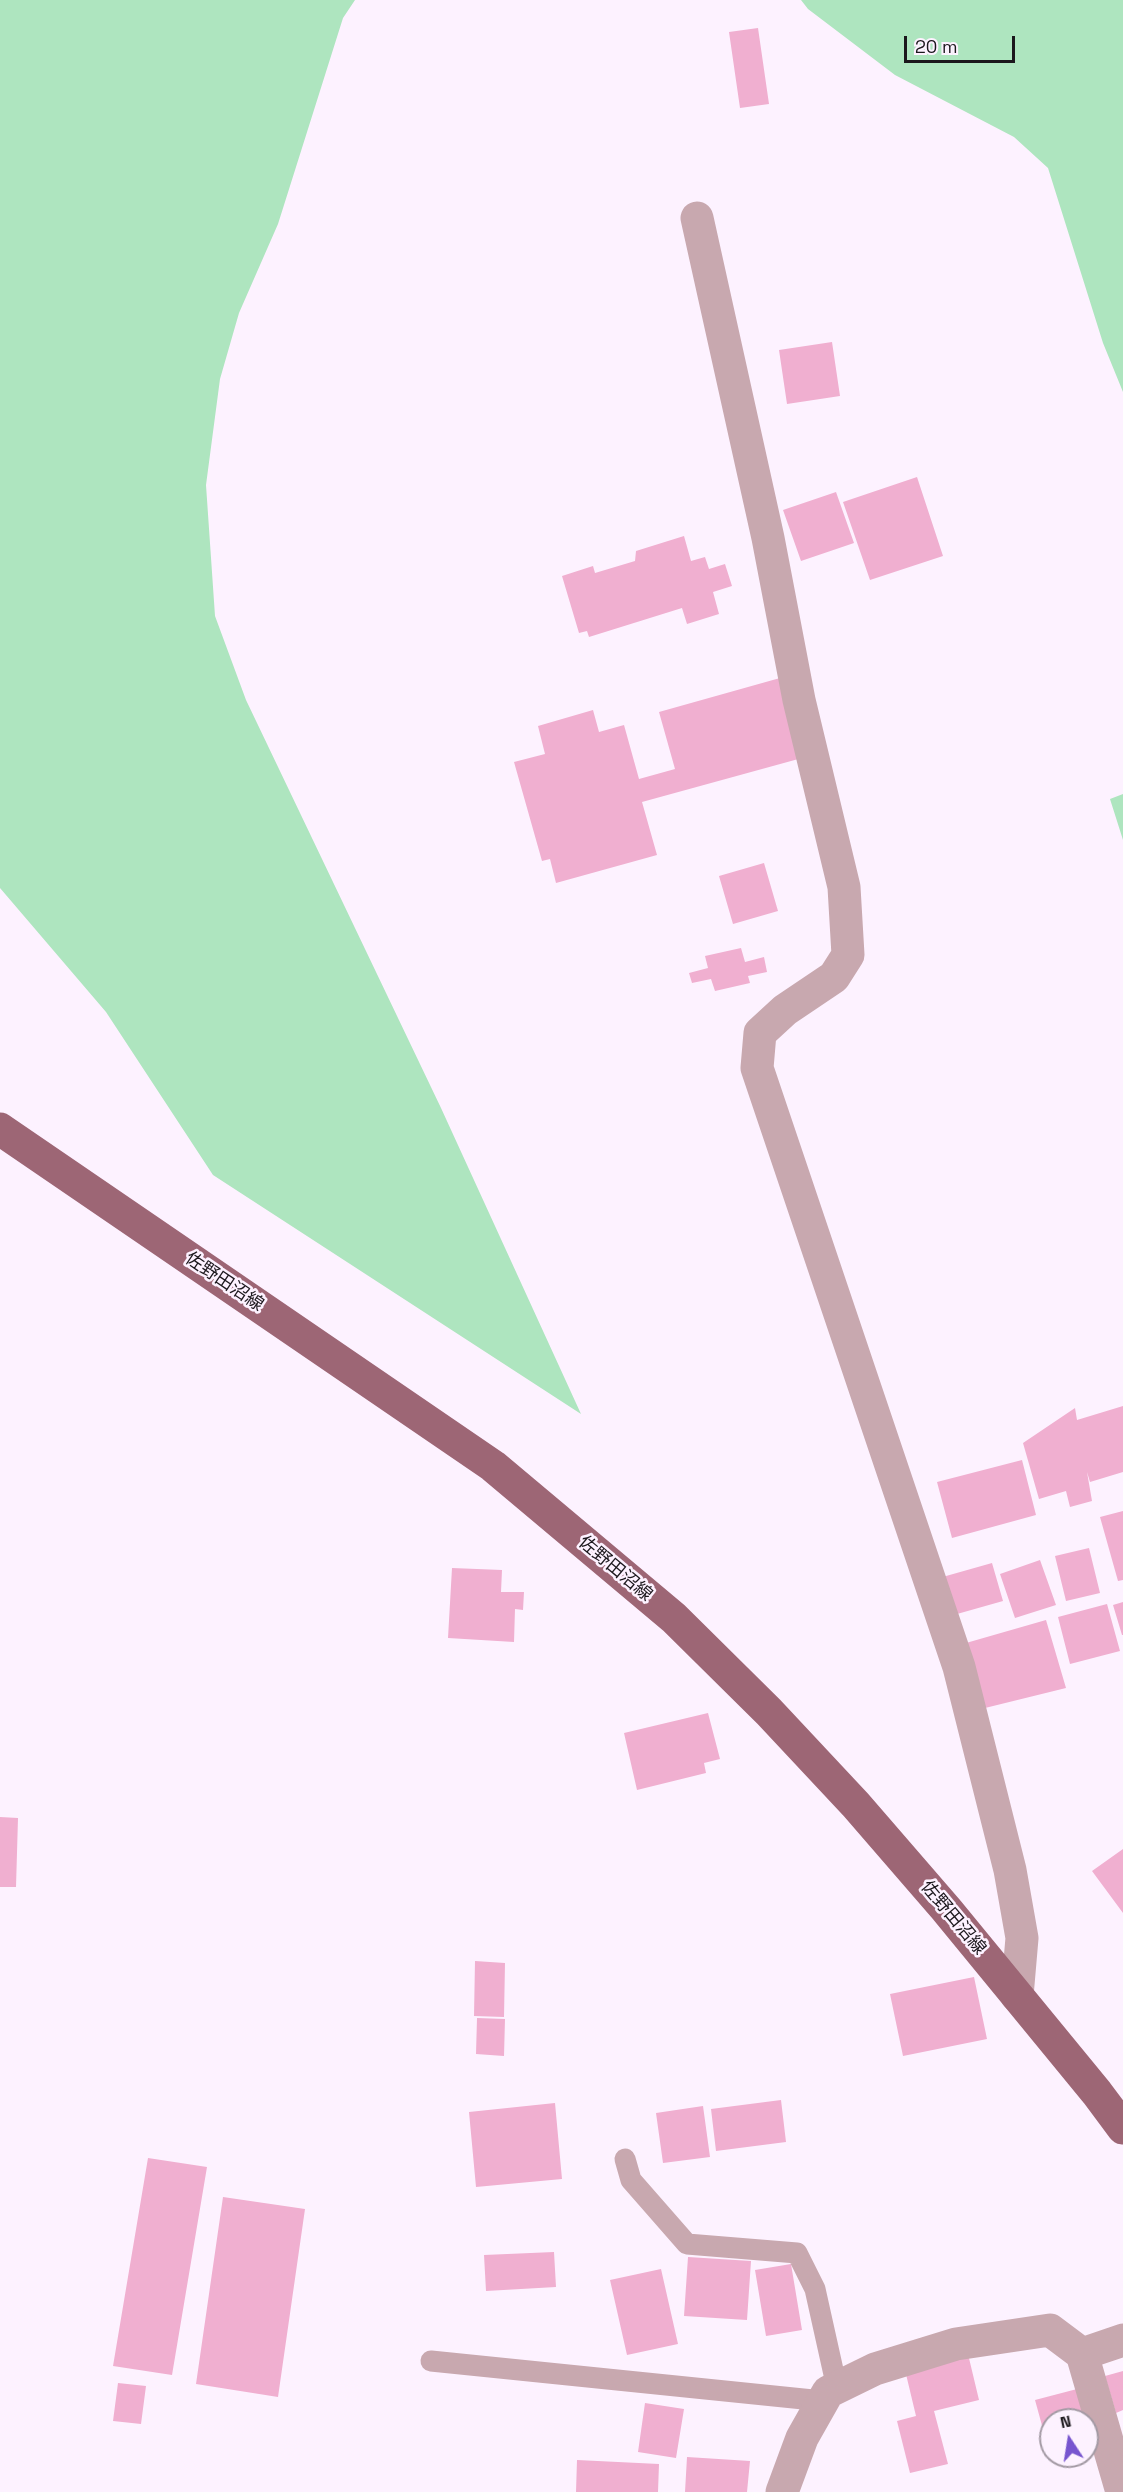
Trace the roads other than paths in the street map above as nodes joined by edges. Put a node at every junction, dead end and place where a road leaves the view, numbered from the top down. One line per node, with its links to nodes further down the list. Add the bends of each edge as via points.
1 (697, 218): 3 (street, via 768,538 799,700 844,887 848,955 834,977 785,1010 760,1033 757,1068 959,1667 1011,1870 1022,1938)
2 (0, 1130): 3 (main road, 佐野田沼線, via 493,1466 674,1618 856,1805)
3 (1017, 1996): 4 (main road, 佐野田沼線)
4 (1123, 2128)
5 (625, 2159): 9 (lane, via 631,2180 687,2244 796,2253 815,2289)
6 (1123, 2340): 7 (street)
7 (1082, 2354): 9 (street, via 1050,2330 956,2344 875,2369); 11 (street)
8 (431, 2361): 9 (lane)
9 (830, 2394): 10 (street, via 802,2438)
10 (782, 2492)
11 (1122, 2492)

